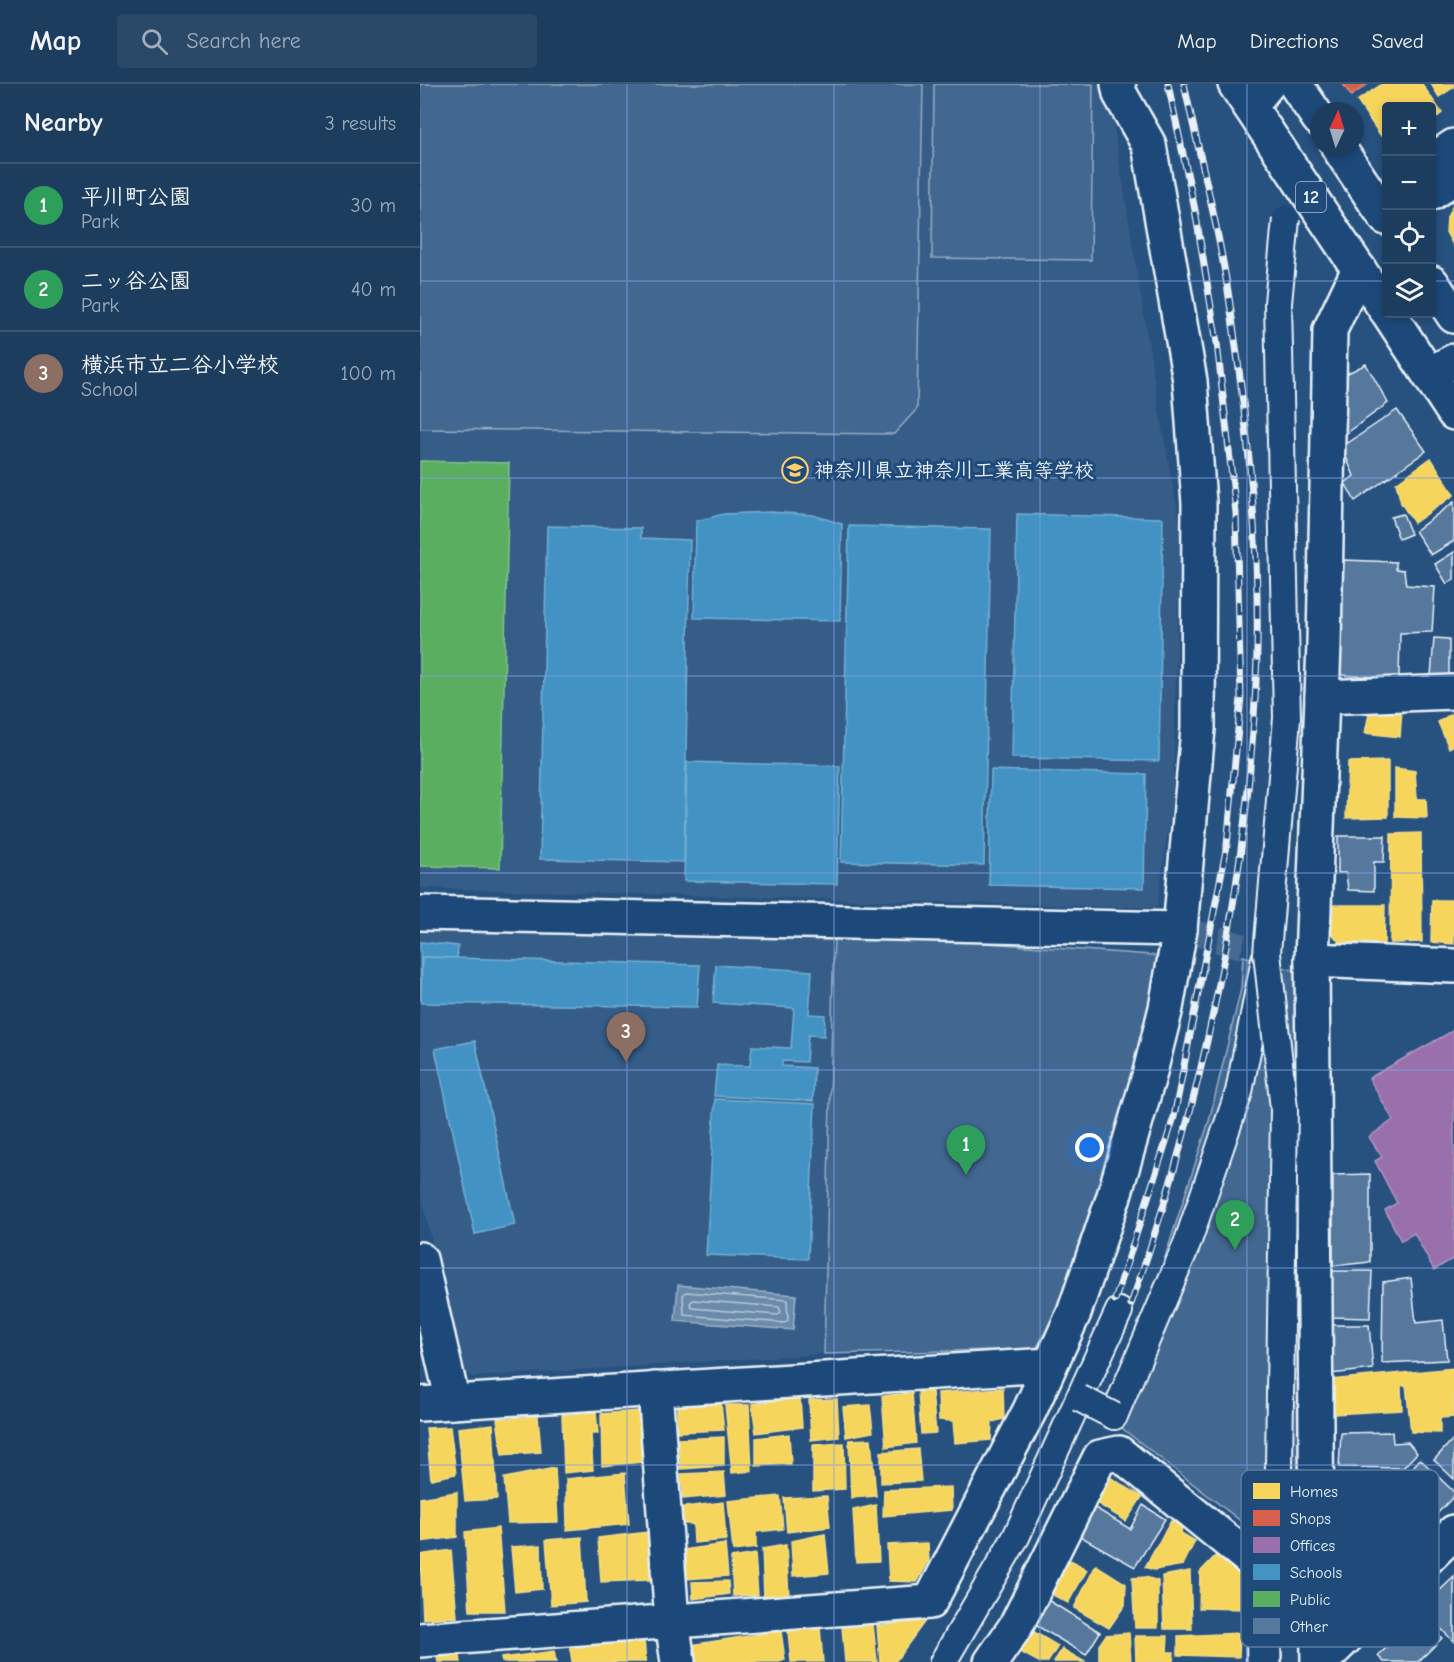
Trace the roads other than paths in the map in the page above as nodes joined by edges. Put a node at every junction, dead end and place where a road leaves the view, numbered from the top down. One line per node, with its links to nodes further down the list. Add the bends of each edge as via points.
1 (1118, 84): 22 (street, via 1149,145 1190,381 1199,503 1198,729)
2 (1295, 84): 4 (street)
3 (1251, 91): 12 (street, 12)
4 (1310, 106)
5 (1454, 146): 7 (street)
6 (1345, 156): 10 (street)
7 (1436, 158)
8 (1454, 177): 9 (street)
9 (1436, 190)
10 (1382, 203)
11 (1286, 219): 23 (street, bridge, via 1278,303 1287,718)
12 (1359, 269): 14 (street, 12); 20 (street, via 1330,330)
13 (1436, 290): 15 (street)
14 (1382, 304)
15 (1454, 316)
16 (1393, 318): 17 (street)
17 (1442, 367): 18 (street)
18 (1454, 413)
19 (1454, 692): 20 (street)
20 (1322, 697): 24 (street)
21 (420, 914): 22 (street)
22 (1180, 929): 28 (street, via 1166,1008 1113,1199 1074,1313)
23 (1267, 953): 30 (street, bridge, via 1239,1092 1187,1244 1114,1416); 33 (street, bridge, via 1284,1109)
24 (1312, 960): 25 (street); 34 (street)
25 (1454, 966)
26 (420, 1259): 31 (street)
27 (1119, 1311): 30 (street)
28 (1050, 1365): 29 (street); 38 (street, via 930,1602)
29 (655, 1389): 31 (street); 38 (street)
30 (1079, 1398): 45 (street, via 1016,1537)
31 (453, 1402): 32 (street)
32 (420, 1404)
33 (1279, 1470)
34 (1315, 1470)
35 (1454, 1532): 36 (street)
36 (1439, 1546)
37 (1241, 1552): 43 (street, via 1119,1453 1100,1457)
38 (672, 1621): 39 (street); 44 (street)
39 (420, 1640)
40 (1264, 1647): 46 (street)
41 (1318, 1647): 47 (street)
42 (1335, 1647): 47 (street)
43 (1002, 1658)
44 (678, 1662)
45 (943, 1662)
46 (1264, 1662)
47 (1319, 1662)

